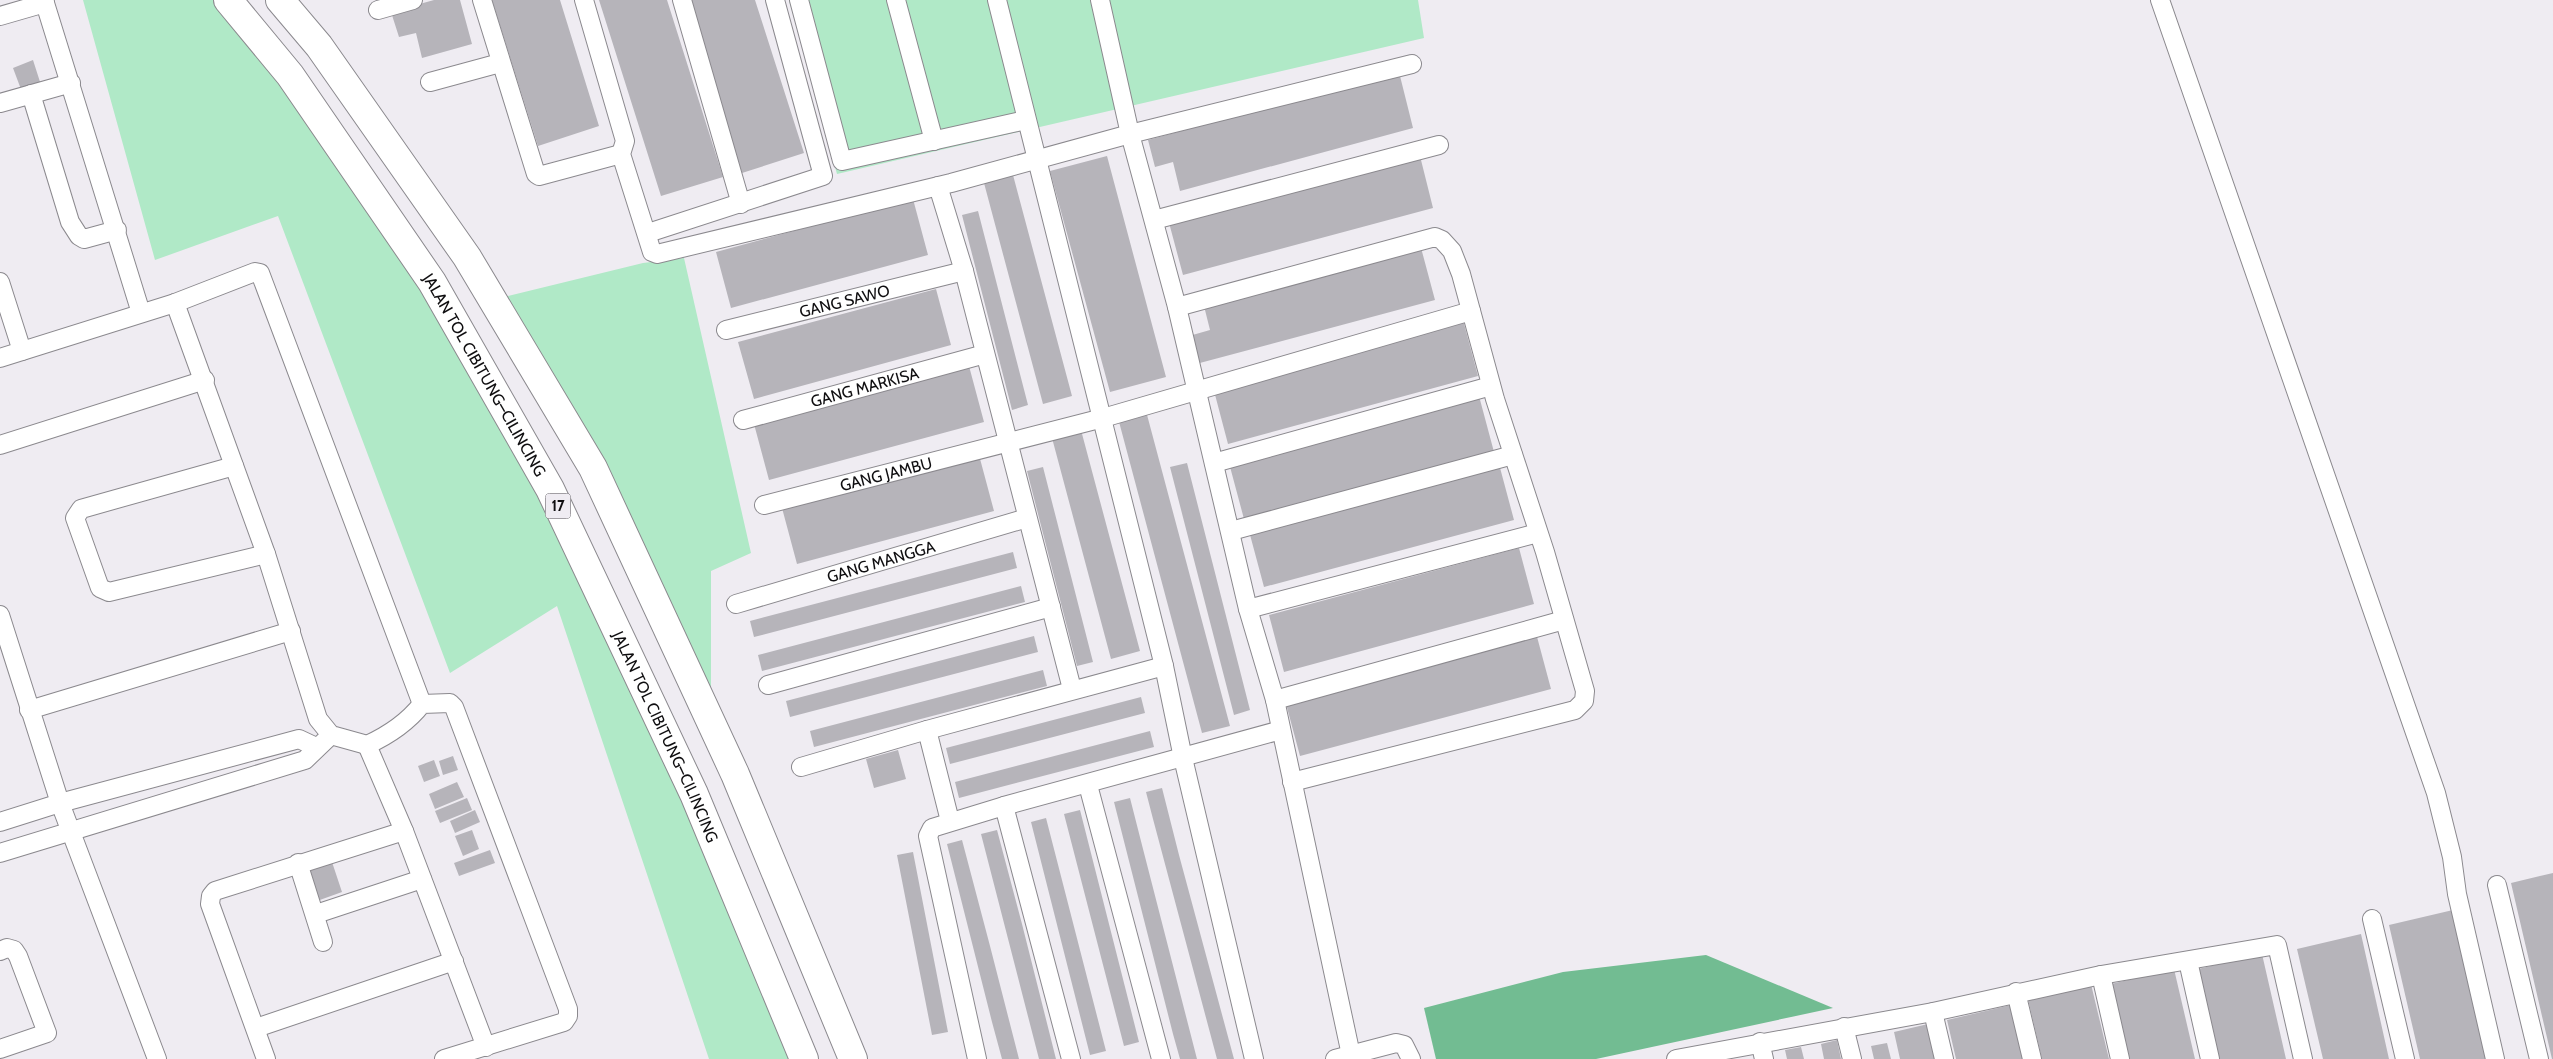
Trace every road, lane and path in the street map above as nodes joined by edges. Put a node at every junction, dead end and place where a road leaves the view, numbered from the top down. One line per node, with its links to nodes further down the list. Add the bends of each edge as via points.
1 (228, 0): 108 (highway, JALAN TOL CIBITUNG–CILINCING / 17, via 290,75 432,282 550,490 694,794)
2 (280, 0): 109 (highway, via 319,46 467,257 593,468 735,774)
3 (413, 0): 14 (street)
4 (482, 0): 16 (street)
5 (584, 0): 26 (street, via 625,142)
6 (682, 0): 29 (street)
7 (775, 0): 29 (street, via 824,172 820,178)
8 (799, 0): 24 (street, via 842,162)
9 (896, 0): 24 (street)
10 (997, 0): 22 (street)
11 (1100, 0): 23 (street)
12 (2160, 0): 122 (street, via 2436,793)
13 (44, 2): 15 (street); 19 (street)
14 (378, 10)
15 (0, 16)
16 (500, 63): 18 (street); 26 (street, via 536,174 539,176)
17 (1412, 64): 23 (street)
18 (430, 82)
19 (70, 83): 20 (street); 31 (street)
20 (31, 94): 21 (street); 31 (street, via 70,222 84,238)
21 (0, 103)
22 (1026, 120): 24 (street); 27 (street)
23 (1130, 134): 27 (street); 30 (street)
24 (934, 141)
25 (1439, 144): 30 (street)
26 (621, 154): 32 (street)
27 (1038, 161): 28 (street); 46 (street)
28 (938, 186): 32 (street, via 657,254 652,252); 33 (street)
29 (742, 204): 32 (street)
30 (1154, 220): 36 (street)
31 (116, 230): 38 (street)
32 (648, 233)
33 (964, 271): 39 (street, GANG SAWO); 41 (street)
34 (0, 282): 40 (street)
35 (175, 303): 38 (street); 43 (street); 68 (street, via 255,272 264,278)
36 (1177, 307): 37 (street, via 1435,237 1452,251); 45 (street)
37 (1471, 311): 44 (street); 45 (street, GANG JAMBU)
38 (142, 313): 40 (street)
39 (726, 330)
40 (22, 351): 42 (street)
41 (985, 354): 47 (street, GANG MARKISA); 48 (street)
42 (0, 358)
43 (205, 380): 49 (street); 52 (street)
44 (1491, 386): 50 (street); 51 (street)
45 (1197, 390): 46 (street, GANG JAMBU); 51 (street)
46 (1103, 418): 48 (street, GANG JAMBU); 64 (street)
47 (743, 420)
48 (1008, 442): 53 (street, GANG JAMBU); 54 (street)
49 (0, 445)
50 (1513, 455): 55 (street); 56 (street)
51 (1214, 463): 55 (street)
52 (234, 466): 57 (street); 57 (street, via 81,509 75,518 100,588 109,592)
53 (764, 506)
54 (1027, 518): 58 (street, GANG MANGGA); 59 (street)
55 (1231, 531): 60 (street)
56 (1538, 533): 60 (street); 62 (street)
57 (266, 554): 63 (street)
58 (736, 604)
59 (1051, 607): 65 (street); 66 (street)
60 (1248, 609): 67 (street)
61 (0, 615): 69 (street)
62 (1564, 620): 67 (street); 77 (street, via 1585,691 1584,701 1574,710)
63 (291, 631): 69 (street); 72 (street, via 318,719)
64 (1164, 666): 66 (street); 75 (street)
65 (768, 686)
66 (1072, 689): 70 (street)
67 (1275, 700): 71 (street)
68 (422, 704): 73 (street, via 396,729); 100 (street, via 450,702 458,713 568,1009 564,1022)
69 (29, 710): 79 (street)
70 (927, 730): 76 (street); 81 (street)
71 (1281, 730): 75 (street); 77 (street)
72 (331, 736): 73 (street); 74 (street)
73 (367, 745): 83 (street)
74 (316, 748): 79 (street, via 299,739); 84 (street, via 305,760)
75 (1183, 758): 78 (street); 112 (street)
76 (801, 767)
77 (1292, 782): 103 (street)
78 (1088, 785): 80 (street); 104 (street)
79 (60, 803): 82 (street); 84 (street)
80 (1004, 806): 81 (street); 111 (street)
81 (950, 821): 110 (street, via 935,826 928,836)
82 (0, 822)
83 (404, 831): 86 (street); 87 (street)
84 (72, 833): 85 (street); 105 (street)
85 (0, 854)
86 (298, 863): 89 (street); 99 (street, via 210,896 210,904)
87 (422, 879): 89 (street); 93 (street)
88 (2497, 885): 123 (street)
89 (316, 914): 91 (street)
90 (2372, 918): 121 (street)
91 (322, 942)
92 (0, 951): 101 (street, via 7,948 18,956 47,1033)
93 (454, 961): 99 (street); 100 (street)
94 (2188, 961): 95 (street); 119 (street); 120 (street, via 2277,945)
95 (2101, 975): 96 (street); 118 (street)
96 (2016, 992): 97 (street); 117 (street)
97 (1933, 1012): 98 (street); 116 (street)
98 (1844, 1027): 102 (street); 115 (street)
99 (256, 1028): 106 (street)
100 (486, 1047): 107 (street)
101 (0, 1049)
102 (1762, 1051): 114 (street)
103 (1343, 1057): 113 (street, via 1396,1043 1404,1045)
104 (1156, 1058)
105 (157, 1059)
106 (266, 1059)
107 (444, 1059)
108 (804, 1059)
109 (853, 1059)
110 (977, 1059)
111 (1070, 1059)
112 (1254, 1059)
113 (1411, 1059)
114 (1677, 1059)
115 (1852, 1059)
116 (1944, 1059)
117 (2032, 1059)
118 (2120, 1059)
119 (2210, 1059)
120 (2303, 1059)
121 (2405, 1059)
122 (2495, 1059)
123 (2539, 1059)

